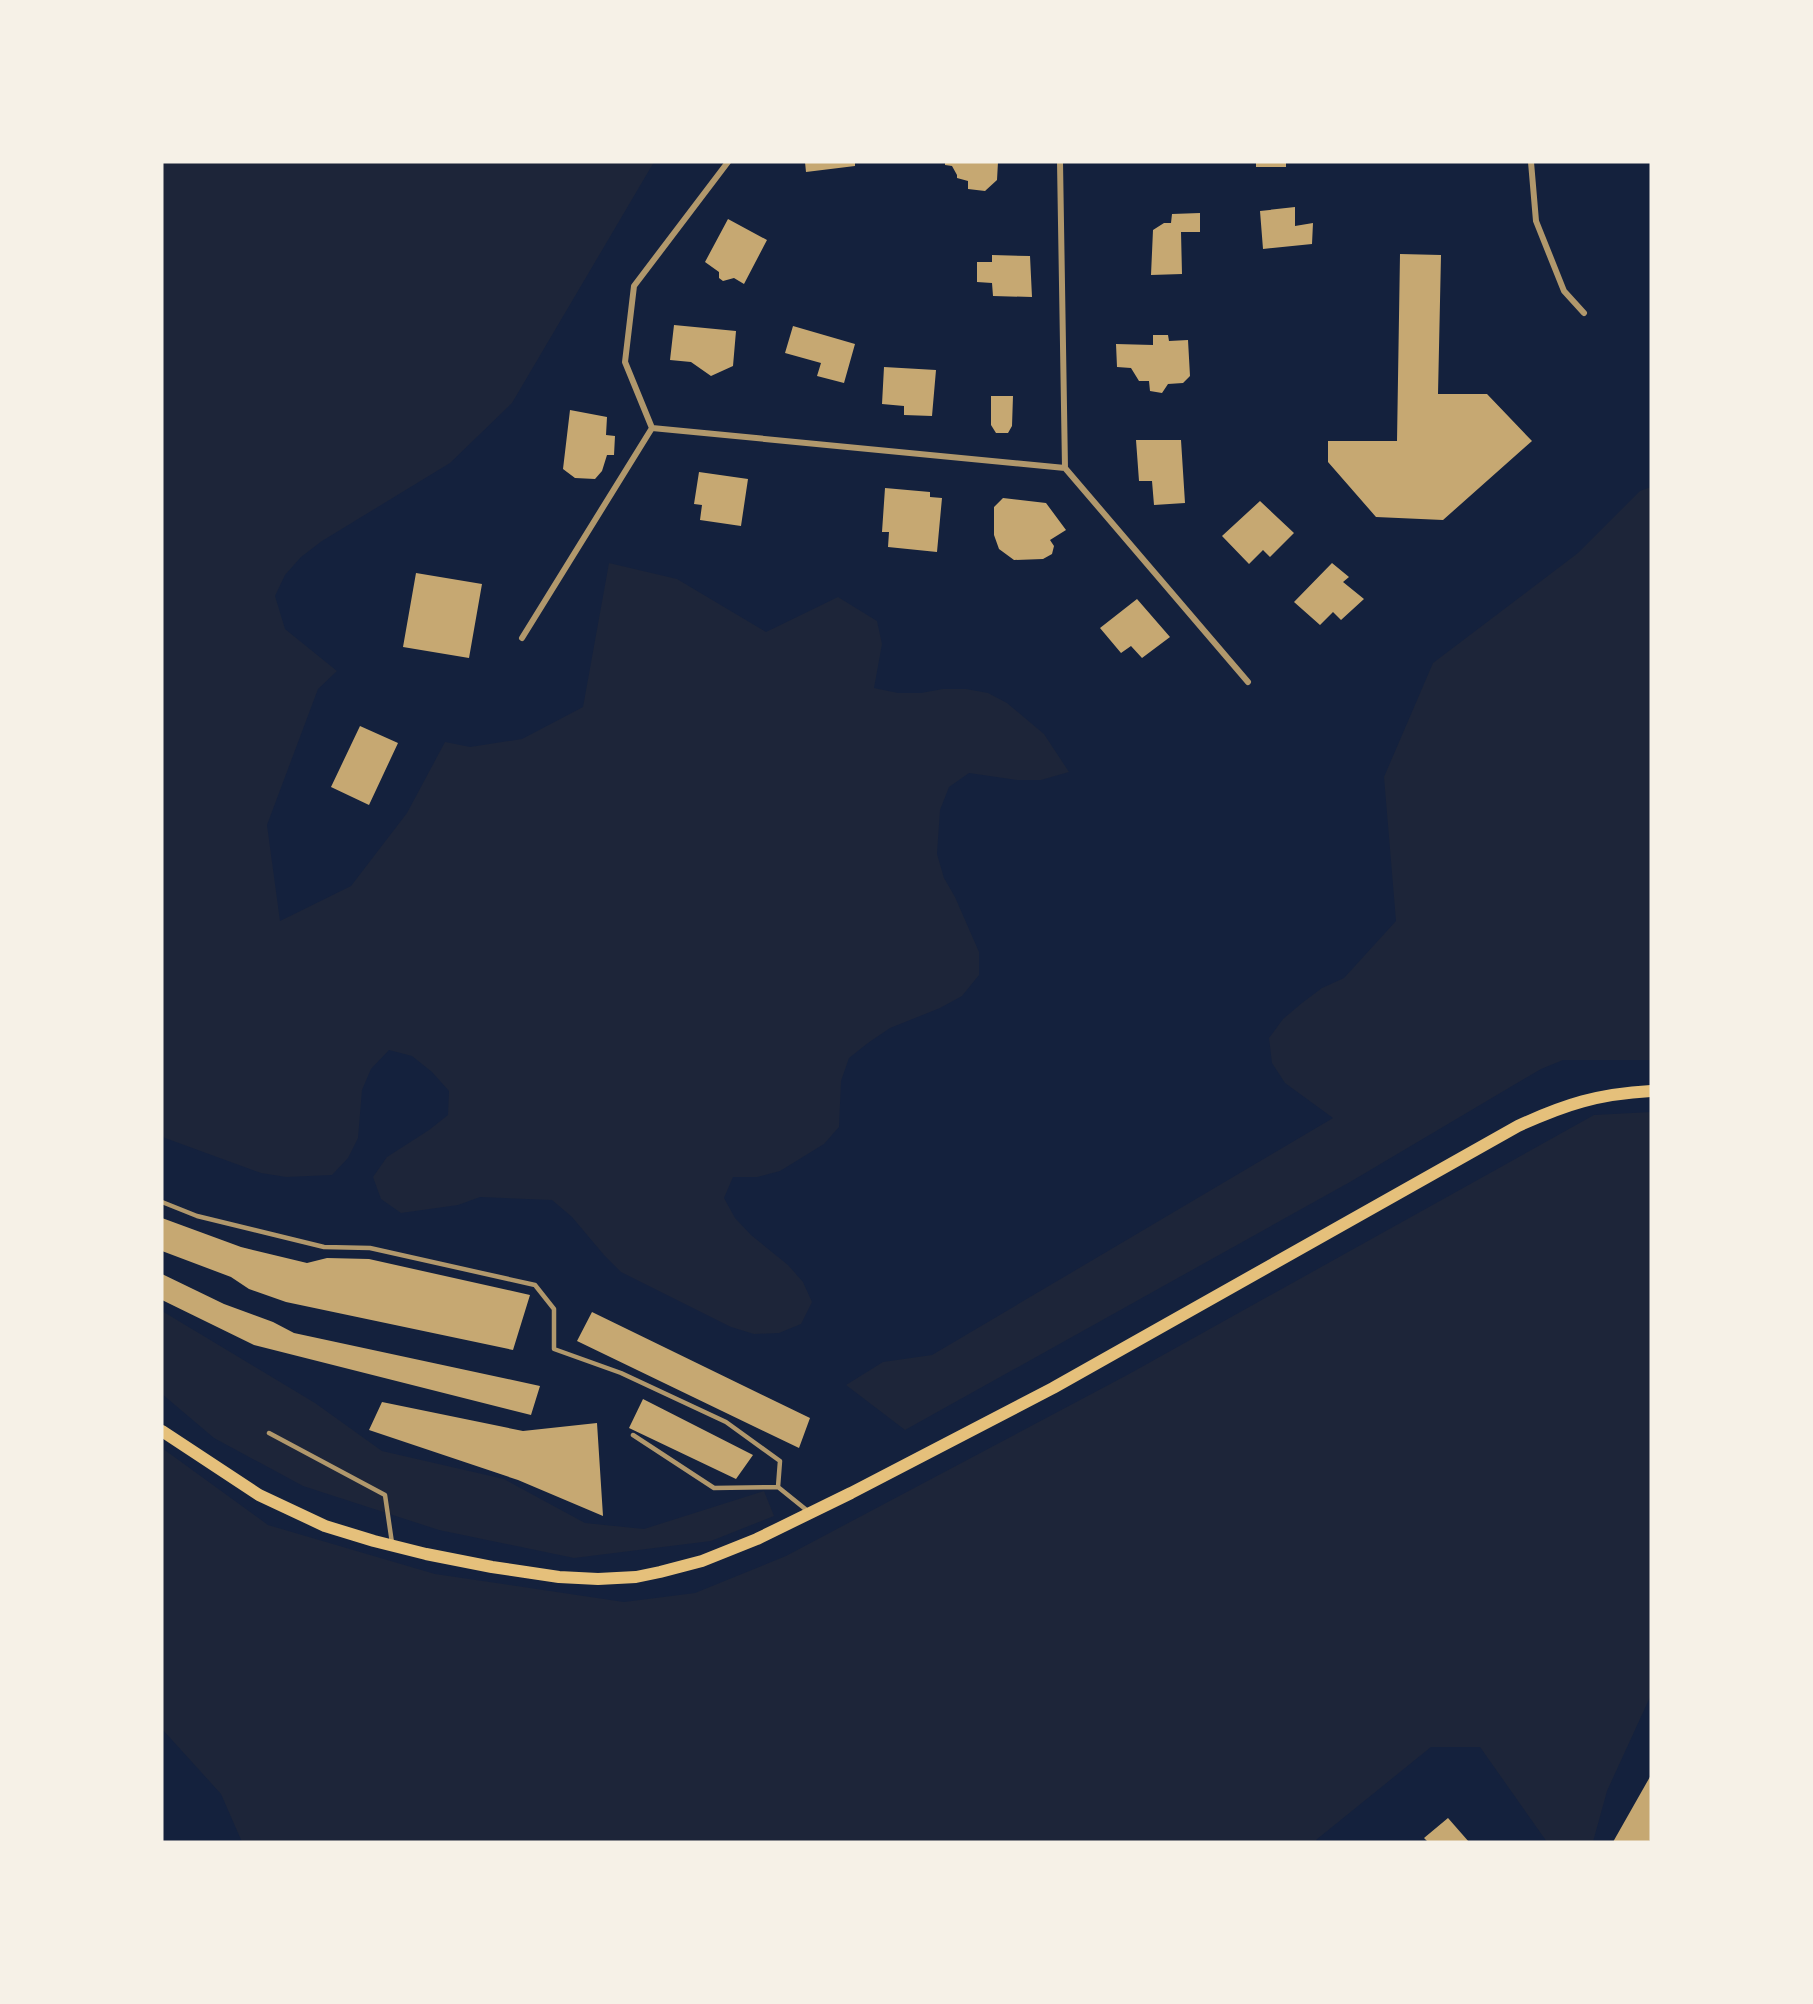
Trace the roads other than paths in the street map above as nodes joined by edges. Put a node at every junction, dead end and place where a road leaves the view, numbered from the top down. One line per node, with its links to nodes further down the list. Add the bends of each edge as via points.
1 (728, 162): 5 (street, via 634,286 625,362)
2 (1060, 162): 6 (street)
3 (1531, 162): 4 (street, via 1536,221 1564,291)
4 (1584, 313)
5 (652, 428): 6 (street); 7 (street)
6 (1065, 468): 8 (street)
7 (522, 638)
8 (1248, 682)
9 (1651, 1091): 15 (main road, via 1580,1101 1518,1126 1053,1388)
10 (162, 1202): 14 (lane, via 197,1216 324,1247 370,1248 535,1285 554,1309 554,1349 621,1372 726,1422 780,1461)
11 (162, 1431): 16 (main road, via 279,1506 325,1526)
12 (269, 1433): 16 (lane, via 385,1495)
13 (633, 1436): 14 (lane, via 714,1488)
14 (778, 1487): 15 (lane)
15 (811, 1513): 16 (main road, via 702,1561 627,1577 558,1576)
16 (392, 1546)

